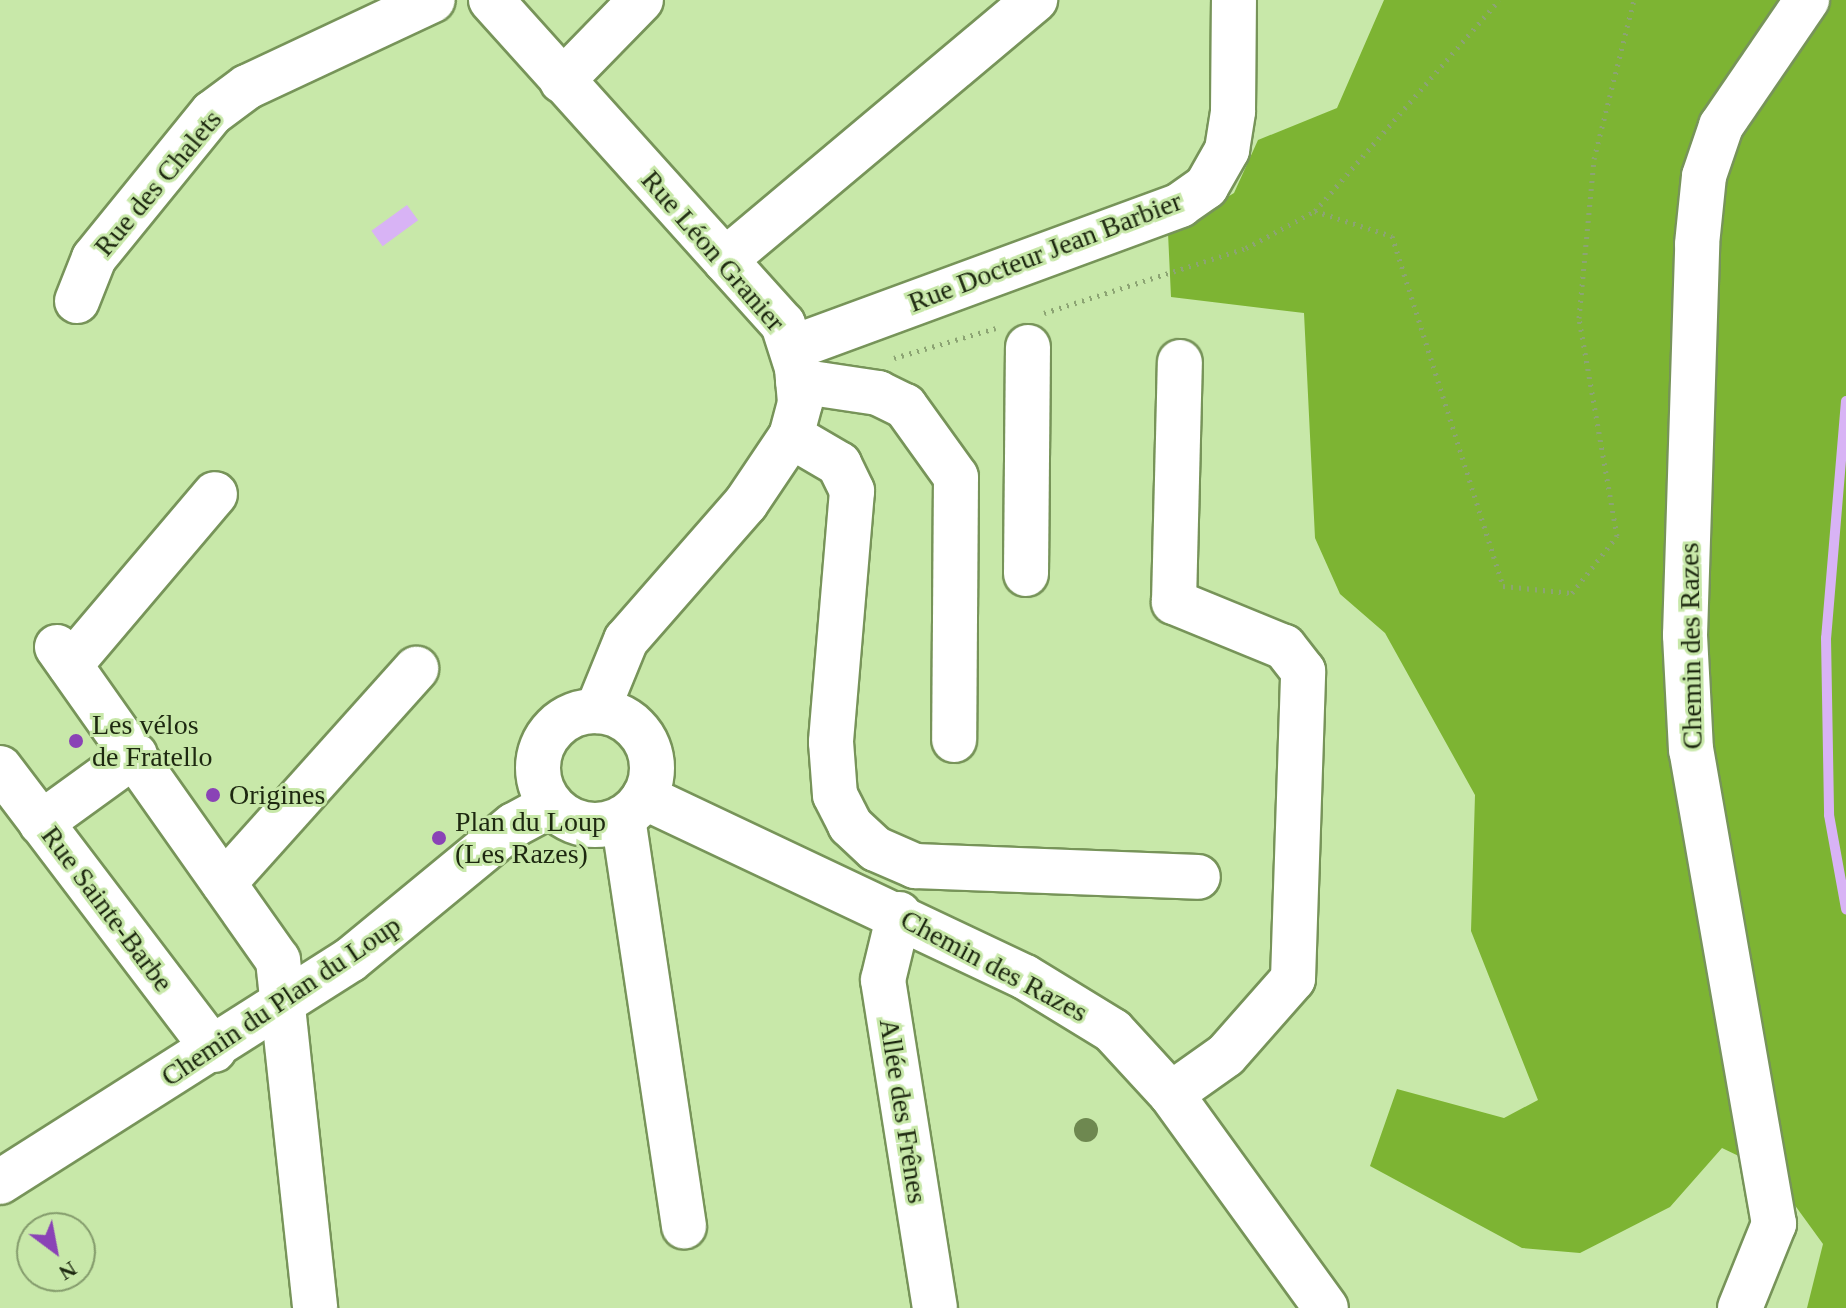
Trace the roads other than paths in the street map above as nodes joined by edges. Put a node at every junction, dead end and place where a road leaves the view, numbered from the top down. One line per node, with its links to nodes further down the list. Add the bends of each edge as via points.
1 (433, 0): 9 (street, Rue des Chalets, via 247,87 212,113 94,258)
2 (491, 0): 7 (street, Rue Léon Granier)
3 (641, 0): 7 (street)
4 (1035, 0): 8 (street)
5 (1234, 0): 12 (street, Rue Docteur Jean Barbier, via 1233,111 1227,150 1206,187 1180,205)
6 (1807, 0): 40 (street, Chemin des Razes, via 1721,126 1704,176 1697,244 1685,635 1691,750 1774,1224)
7 (562, 81): 8 (street, Rue Léon Granier)
8 (725, 260): 12 (street, Rue Léon Granier, via 783,324)
9 (77, 301)
10 (1028, 347): 15 (street)
11 (1180, 362): 34 (street, via 1174,602 1284,647 1303,671 1293,979 1226,1055)
12 (795, 365): 13 (street); 14 (street)
13 (878, 393): 14 (street); 16 (street, via 905,406)
14 (808, 443): 19 (street, via 746,503); 29 (street, via 852,491 831,742 835,795 850,825 876,849 915,866)
15 (1027, 476): 16 (street); 18 (street)
16 (956, 477): 23 (street)
17 (215, 494): 24 (street, via 64,656)
18 (1026, 574)
19 (626, 640): 21 (street); 22 (street)
20 (416, 669): 30 (street)
21 (597, 711): 22 (street, via 622,718); 26 (street, via 565,720 543,744 539,776)
22 (641, 735): 27 (street, via 652,776)
23 (954, 740)
24 (135, 755): 28 (street); 30 (street)
25 (0, 768): 28 (street, Rue Sainte-Barbe)
26 (551, 805): 27 (street, via 593,825); 32 (street, Chemin du Plan du Loup, via 514,825 350,960)
27 (633, 808): 31 (street, Chemin des Razes); 36 (street)
28 (41, 823): 33 (street, Rue Sainte-Barbe)
29 (1198, 877)
30 (224, 883): 32 (street, via 278,960)
31 (899, 914): 34 (street, Chemin des Razes, via 1025,977 1113,1031); 38 (street, Allée des Frênes, via 883,980)
32 (282, 1006): 33 (street, Chemin du Plan du Loup); 37 (street)
33 (214, 1050): 35 (street, Chemin du Plan du Loup)
34 (1171, 1094): 39 (street, Chemin des Razes)
35 (0, 1182)
36 (684, 1226)
37 (315, 1308)
38 (935, 1308)
39 (1326, 1308)
40 (1740, 1308)

